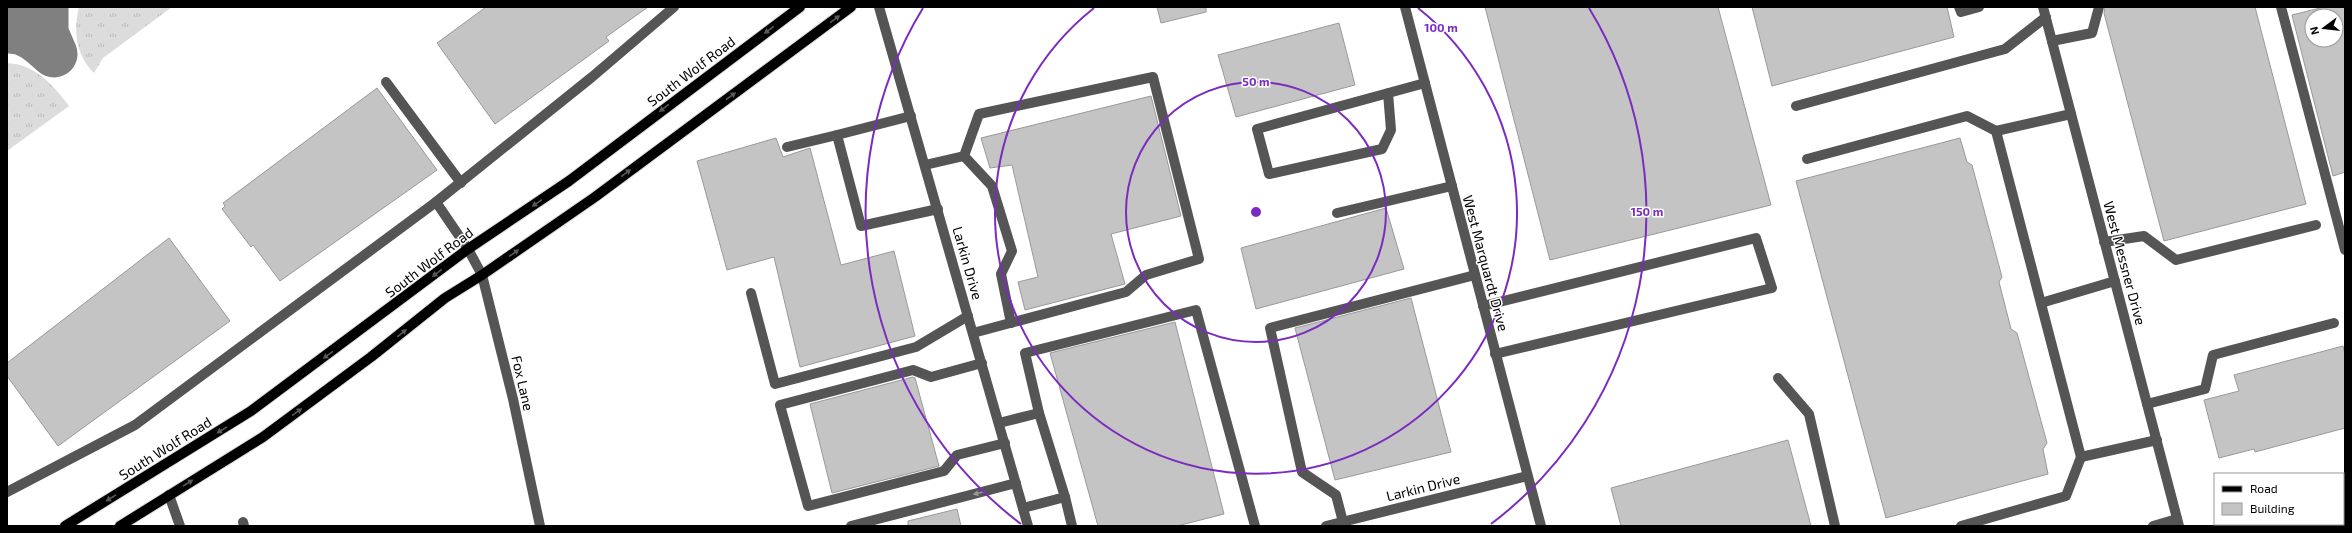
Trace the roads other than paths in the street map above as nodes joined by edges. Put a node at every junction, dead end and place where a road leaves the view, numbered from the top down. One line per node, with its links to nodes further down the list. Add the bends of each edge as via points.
1 (674, 7): 24 (street)
2 (800, 7): 31 (main road, South Wolf Road, one-way to 31, via 569,180)
3 (851, 7): 33 (main road, one-way to 3, via 595,197)
4 (879, 7): 17 (street, Larkin Drive)
5 (1405, 7): 13 (street, West Marquardt Drive)
6 (1959, 7): 7 (street, via 1960,12)
7 (1979, 7)
8 (2099, 7): 11 (street, via 2092,33)
9 (2280, 7): 32 (street)
10 (2044, 12): 11 (street, West Messner Drive); 15 (street, via 2005,49)
11 (2052, 42): 16 (street, West Messner Drive)
12 (386, 82): 24 (street)
13 (1425, 83): 14 (street); 25 (street, West Marquardt Drive)
14 (1388, 93): 14 (street, via 1257,129 1269,174 1382,149 1391,130)
15 (1796, 106)
16 (2071, 114): 18 (street); 30 (street, West Messner Drive)
17 (911, 116): 19 (street); 23 (street, Larkin Drive)
18 (1996, 131): 22 (street, via 1967,116); 37 (street)
19 (837, 135): 20 (street); 27 (street, via 861,226)
20 (787, 146)
21 (964, 156): 23 (street); 40 (street, via 992,186 1012,251 1001,274); 40 (street, via 979,114 1153,77 1199,259 1146,275 1126,292)
22 (1807, 159)
23 (925, 165): 27 (street, Larkin Drive)
24 (461, 183): 26 (street)
25 (1452, 186): 28 (street); 34 (street, West Marquardt Drive)
26 (436, 202): 31 (street, Fox Lane); 54 (street, via 135,425)
27 (938, 209): 39 (street, Larkin Drive)
28 (1336, 213)
29 (2316, 225): 30 (street, via 2176,260 2144,236)
30 (2104, 242): 35 (street, West Messner Drive)
31 (468, 249): 33 (street, Fox Lane); 60 (main road, South Wolf Road, one-way to 60, via 251,411)
32 (2345, 250)
33 (482, 275): 55 (main road, one-way to 33, via 263,437 371,358 445,298); 63 (street, Fox Lane, via 513,399)
34 (1475, 275): 38 (street, West Marquardt Drive); 58 (street, via 1270,328 1302,472 1336,495)
35 (2115, 281): 37 (street); 46 (street, West Messner Drive)
36 (751, 293): 39 (street, via 775,384 916,347)
37 (2040, 303): 51 (street)
38 (1483, 306): 43 (street, West Marquardt Drive); 43 (street, via 1756,238 1772,288)
39 (968, 316): 42 (street, Larkin Drive)
40 (1011, 323): 42 (street)
41 (2334, 323): 46 (street, via 2213,355 2205,389)
42 (973, 333): 44 (street, Larkin Drive)
43 (1495, 354): 52 (street, West Marquardt Drive)
44 (982, 363): 48 (street, Larkin Drive); 50 (street, via 932,377 913,370 780,405 808,506 944,471 956,455)
45 (1778, 378): 70 (street, via 1809,414)
46 (2147, 404): 49 (street, West Messner Drive)
47 (1039, 413): 48 (street); 56 (street); 67 (street, via 1025,353 1196,310)
48 (999, 423): 50 (street, Larkin Drive)
49 (2157, 440): 51 (street); 59 (street, West Messner Drive)
50 (1005, 443): 53 (street, Larkin Drive)
51 (2081, 457): 71 (street, via 2066,496)
52 (1527, 476): 58 (street, Larkin Drive); 69 (street, West Marquardt Drive)
53 (1016, 483): 57 (street, Larkin Drive); 64 (street, one-way to 64)
54 (7, 492)
55 (170, 495): 61 (main road); 62 (street)
56 (1064, 497): 57 (street); 66 (street)
57 (1023, 508): 65 (street, Larkin Drive)
58 (1343, 522): 68 (street, Larkin Drive)
59 (2178, 523): 72 (street)
60 (65, 526)
61 (120, 526)
62 (180, 526)
63 (540, 526)
64 (851, 526)
65 (1028, 526)
66 (1072, 526)
67 (1255, 526)
68 (1326, 526)
69 (1541, 526)
70 (1835, 526)
71 (1961, 526)
72 (2153, 526)

